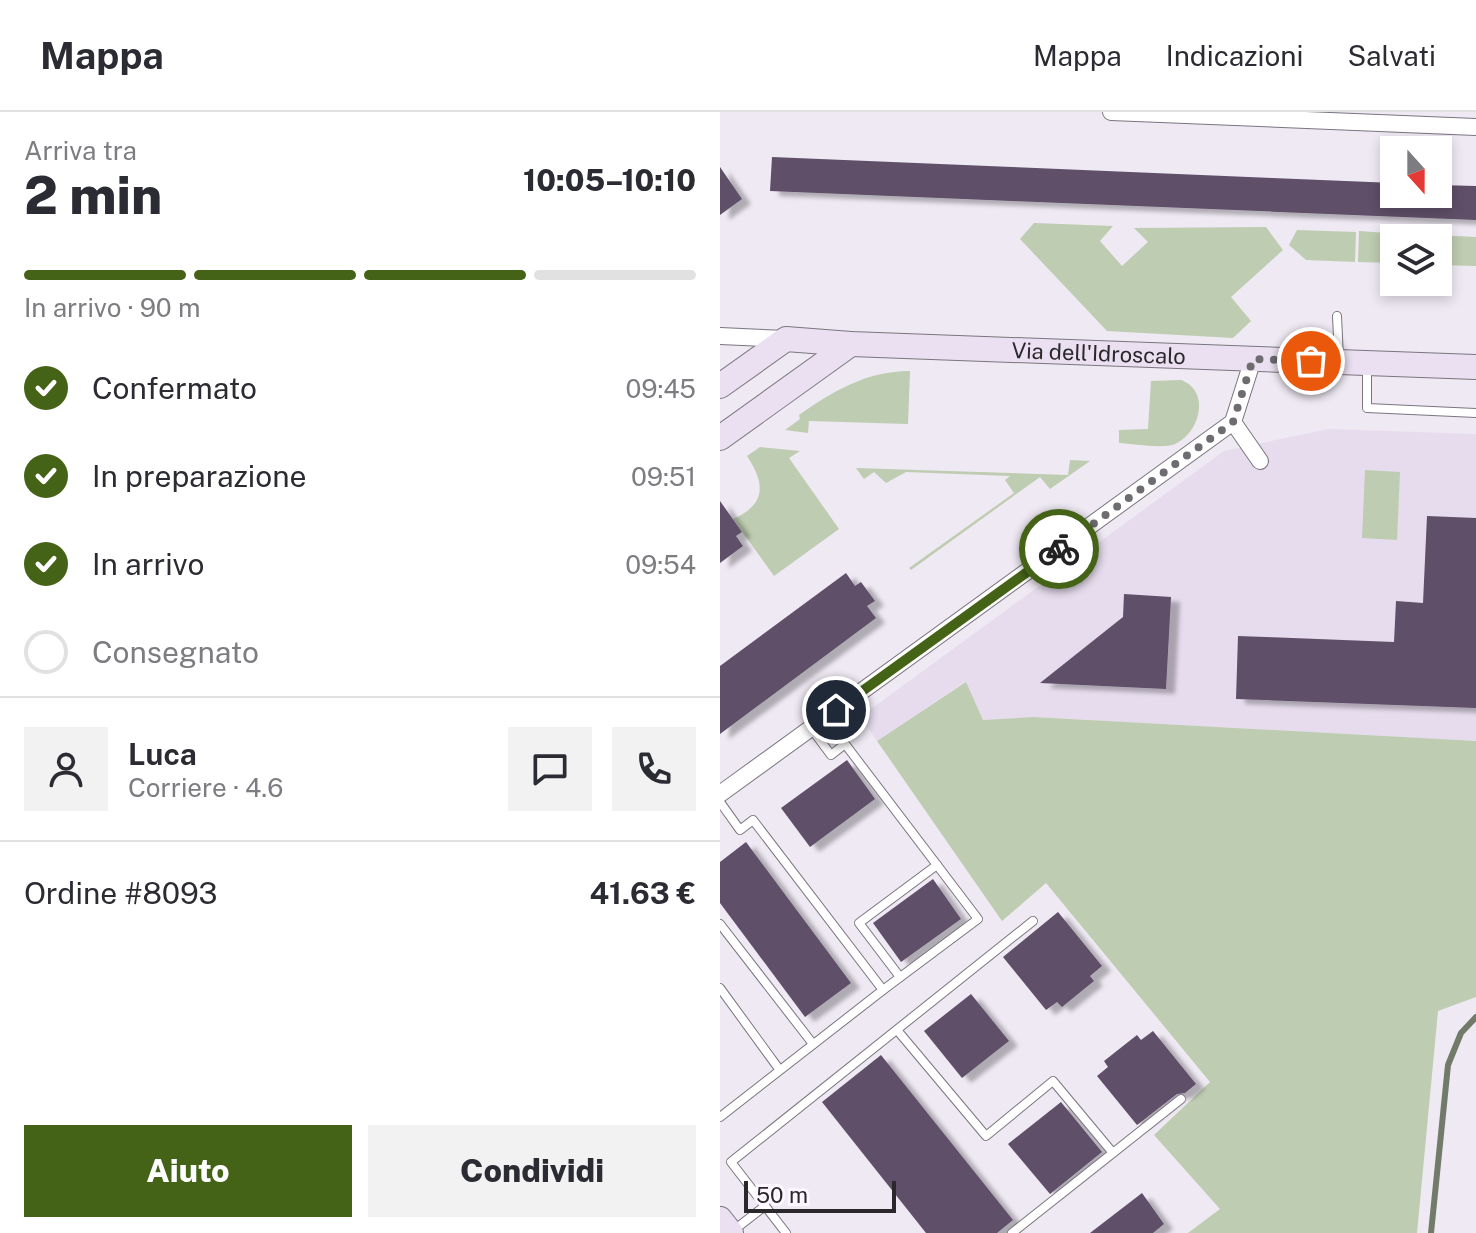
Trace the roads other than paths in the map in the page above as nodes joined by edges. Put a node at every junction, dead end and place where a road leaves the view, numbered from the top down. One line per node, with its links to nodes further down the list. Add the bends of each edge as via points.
1 (1111, 112): 2 (street)
2 (1229, 114): 3 (street)
3 (1476, 127)
4 (1337, 316): 9 (lane)
5 (720, 336): 6 (street, Via dell'Idroscalo)
6 (786, 339): 7 (street, Via dell'Idroscalo); 12 (street)
7 (851, 344): 8 (street, Via dell'Idroscalo); 15 (street)
8 (1253, 359): 9 (street, Via dell'Idroscalo); 14 (street)
9 (1339, 362): 10 (street, Via dell'Idroscalo)
10 (1367, 363): 11 (street, Via dell'Idroscalo); 13 (lane, via 1367,408)
11 (1476, 367)
12 (720, 386)
13 (1476, 413)
14 (1233, 422): 16 (street); 17 (street)
15 (720, 438)
16 (1260, 461)
17 (811, 728): 18 (street); 20 (lane, via 831,755 845,744)
18 (720, 794)
19 (720, 802): 25 (lane, via 740,830 753,820)
20 (937, 865): 23 (lane, via 978,919); 23 (lane, via 859,923)
21 (1033, 921): 26 (lane)
22 (720, 924): 27 (lane)
23 (900, 977): 25 (lane)
24 (720, 988): 28 (lane)
25 (883, 990): 27 (lane)
26 (897, 1030): 31 (lane, via 986,1136 1053,1081); 32 (lane, via 731,1162)
27 (813, 1044): 28 (lane)
28 (779, 1069): 30 (lane)
29 (1181, 1099): 31 (lane)
30 (720, 1117)
31 (1113, 1153): 36 (lane)
32 (765, 1206): 34 (lane); 35 (lane)
33 (720, 1219): 34 (street)
34 (731, 1233)
35 (786, 1233)
36 (1012, 1233)

